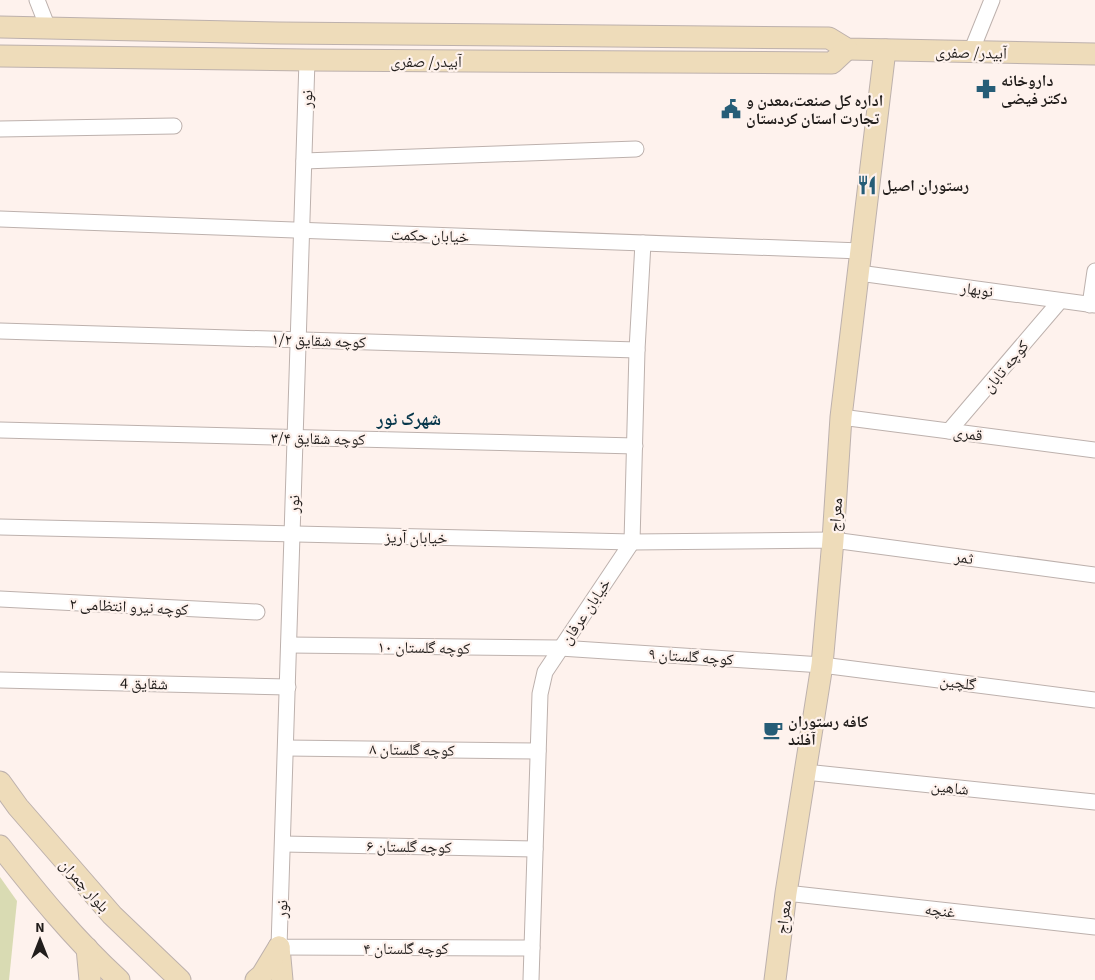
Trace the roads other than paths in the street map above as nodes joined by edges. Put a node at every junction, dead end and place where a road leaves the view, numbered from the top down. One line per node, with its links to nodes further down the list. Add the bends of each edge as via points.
1 (37, 0): 4 (street)
2 (992, 0): 7 (street)
3 (0, 27): 4 (main road, آبیدر/ صفری)
4 (48, 28): 5 (main road, آبیدر/ صفری, via 829,38)
5 (847, 49): 6 (main road, آبیدر/ صفری); 10 (main road, آبیدر/ صفری, via 832,63)
6 (885, 50): 7 (main road, آبیدر/ صفری); 18 (main road, معراج)
7 (971, 52): 8 (main road, آبیدر/ صفری)
8 (1095, 54)
9 (0, 56): 10 (main road, آبیدر/ صفری)
10 (307, 60): 14 (street, نور)
11 (174, 126): 12 (street)
12 (0, 129)
13 (636, 149): 14 (street)
14 (304, 161): 16 (street, نور)
15 (0, 219): 16 (street, خیابان حکمت)
16 (302, 230): 17 (street, خیابان حکمت); 24 (street, نور)
17 (643, 243): 18 (street, خیابان حکمت); 25 (street)
18 (860, 252): 20 (main road, معراج)
19 (1095, 271): 22 (street)
20 (859, 273): 21 (street, نوبهار); 26 (main road, معراج)
21 (1060, 301): 22 (street, نوبهار); 28 (street, کوچه تابان)
22 (1092, 305)
23 (0, 331): 24 (street, کوچه شقایق ۱/۲)
24 (298, 340): 25 (street, کوچه شقایق ۱/۲); 29 (street, نور)
25 (637, 350): 30 (street)
26 (841, 417): 28 (street, قمری); 34 (main road, معراج)
27 (0, 430): 29 (street, کوچه شقایق ۳/۴)
28 (950, 431): 31 (street, قمری)
29 (295, 437): 30 (street, کوچه شقایق ۳/۴); 33 (street, نور)
30 (636, 446): 35 (street)
31 (1095, 450)
32 (0, 527): 33 (street, خیابان آریز)
33 (292, 534): 35 (street, خیابان آریز); 39 (street, نور)
34 (833, 540): 35 (street, خیابان آریز); 36 (street, ثمر); 41 (main road, معراج)
35 (632, 542): 40 (street, خیابان عرفان)
36 (1095, 574)
37 (0, 599): 38 (street, کوچه نیرو انتظامی ۲)
38 (257, 612)
39 (289, 645): 40 (street, کوچه گلستان ۱۰); 43 (street, نور)
40 (560, 648): 41 (street, کوچه گلستان ۹); 46 (street, خیابان عرفان, via 545,672 540,694)
41 (822, 665): 44 (street, گلچین); 47 (main road, معراج)
42 (0, 680): 43 (street, شقایق 4)
43 (288, 686): 45 (street, نور)
44 (1095, 700)
45 (286, 748): 46 (street, کوچه گلستان ۸); 50 (street, نور)
46 (538, 751): 52 (street, خیابان عرفان)
47 (805, 772): 49 (street, شاهین); 53 (main road, معراج)
48 (0, 782): 58 (main road, بلوار چمران, via 112,915)
49 (1095, 802)
50 (283, 844): 52 (street, کوچه گلستان ۶); 56 (street, نور)
51 (0, 846): 55 (main road, via 44,902)
52 (535, 849): 57 (street, خیابان عرفان)
53 (786, 894): 54 (street, غنچه); 65 (main road, معراج)
54 (1095, 927)
55 (87, 948): 59 (main road); 60 (main road)
56 (280, 948): 57 (street, کوچه گلستان ۴); 62 (main road); 63 (main road)
57 (532, 948): 64 (street, خیابان عرفان)
58 (176, 976): 61 (main road)
59 (90, 980)
60 (119, 980)
61 (195, 980)
62 (256, 980)
63 (282, 980)
64 (531, 980)
65 (775, 980)

